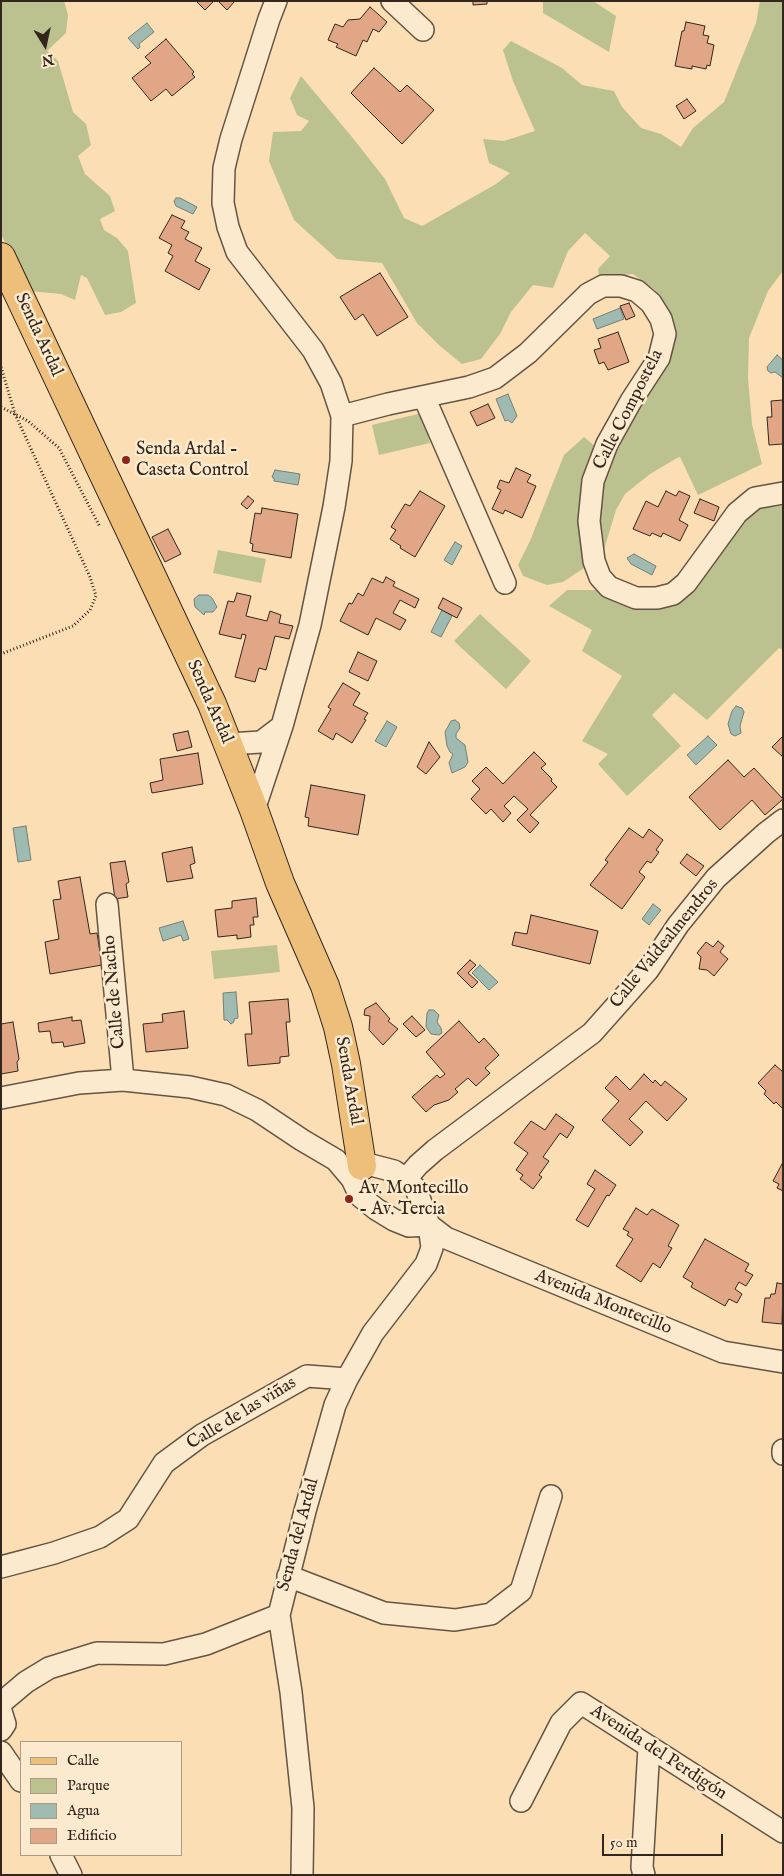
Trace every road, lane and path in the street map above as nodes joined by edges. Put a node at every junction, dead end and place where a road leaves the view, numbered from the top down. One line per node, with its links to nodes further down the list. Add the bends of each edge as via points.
1 (276, 1): 9 (street, via 231,139 224,168 223,204 237,252 313,350 331,383)
2 (392, 1): 3 (street)
3 (423, 30)
4 (1, 257): 15 (main road, Senda Ardal)
5 (1, 367): 8 (path)
6 (424, 398): 9 (street, Calle Compostela); 10 (street, Calle Compostela, via 495,378 528,353 588,294 603,286 620,286 637,291 651,303 661,318 665,334 660,358 607,444 593,481 588,521 594,561 600,577 609,586 636,598 673,594 686,583 737,513 754,498); 12 (street)
7 (1, 407): 8 (path)
8 (15, 414): 11 (path, via 59,448); 13 (path, via 96,596 90,610 73,626)
9 (342, 416): 14 (street, via 334,507 310,625)
10 (783, 494)
11 (100, 527)
12 (504, 583)
13 (1, 654)
14 (282, 726): 15 (street, via 261,742); 16 (street)
15 (228, 744): 16 (main road, Senda Ardal)
16 (254, 810): 21 (main road, Senda Ardal, via 280,883 325,986 338,1027 346,1064)
17 (783, 820): 22 (street, Calle Valdealmendros, via 716,878 678,925 648,970 592,1033 435,1150)
18 (107, 904): 19 (street, Calle de Nacho)
19 (123, 1080): 20 (street, via 79,1083); 21 (street, via 190,1087 226,1095 257,1110)
20 (1, 1098)
21 (357, 1173): 22 (street, via 371,1165 394,1171); 23 (street, via 360,1196 376,1209 410,1226)
22 (406, 1179): 23 (street, Senda del Ardal, via 416,1189)
23 (429, 1225): 24 (street, Avenida Montecillo, via 446,1238 723,1352); 25 (street, Senda del Ardal, via 432,1248 426,1264 373,1333)
24 (783, 1362)
25 (347, 1379): 29 (street, Calle de las viñas, via 307,1376 202,1435 164,1463 128,1519 100,1537); 30 (street, Senda del Ardal, via 335,1406)
26 (783, 1450): 27 (street)
27 (783, 1454)
28 (551, 1496): 30 (street, via 521,1591 492,1614 455,1620 384,1613)
29 (1, 1568)
30 (288, 1576): 31 (street, Senda del Ardal)
31 (278, 1615): 32 (street, via 206,1644 164,1654 97,1653 49,1668); 42 (street, Senda del Ardal, via 291,1692 303,1808)
32 (1, 1703)
33 (1, 1711): 34 (street, via 5,1724)
34 (1, 1730)
35 (649, 1747): 38 (street, Avenida del Perdigón, via 581,1703 561,1723); 39 (street, Avenida del Perdigón); 43 (street)
36 (1, 1752): 37 (street)
37 (20, 1780)
38 (521, 1801)
39 (783, 1832)
40 (62, 1856): 41 (street)
41 (71, 1875)
42 (302, 1875)
43 (644, 1875)

